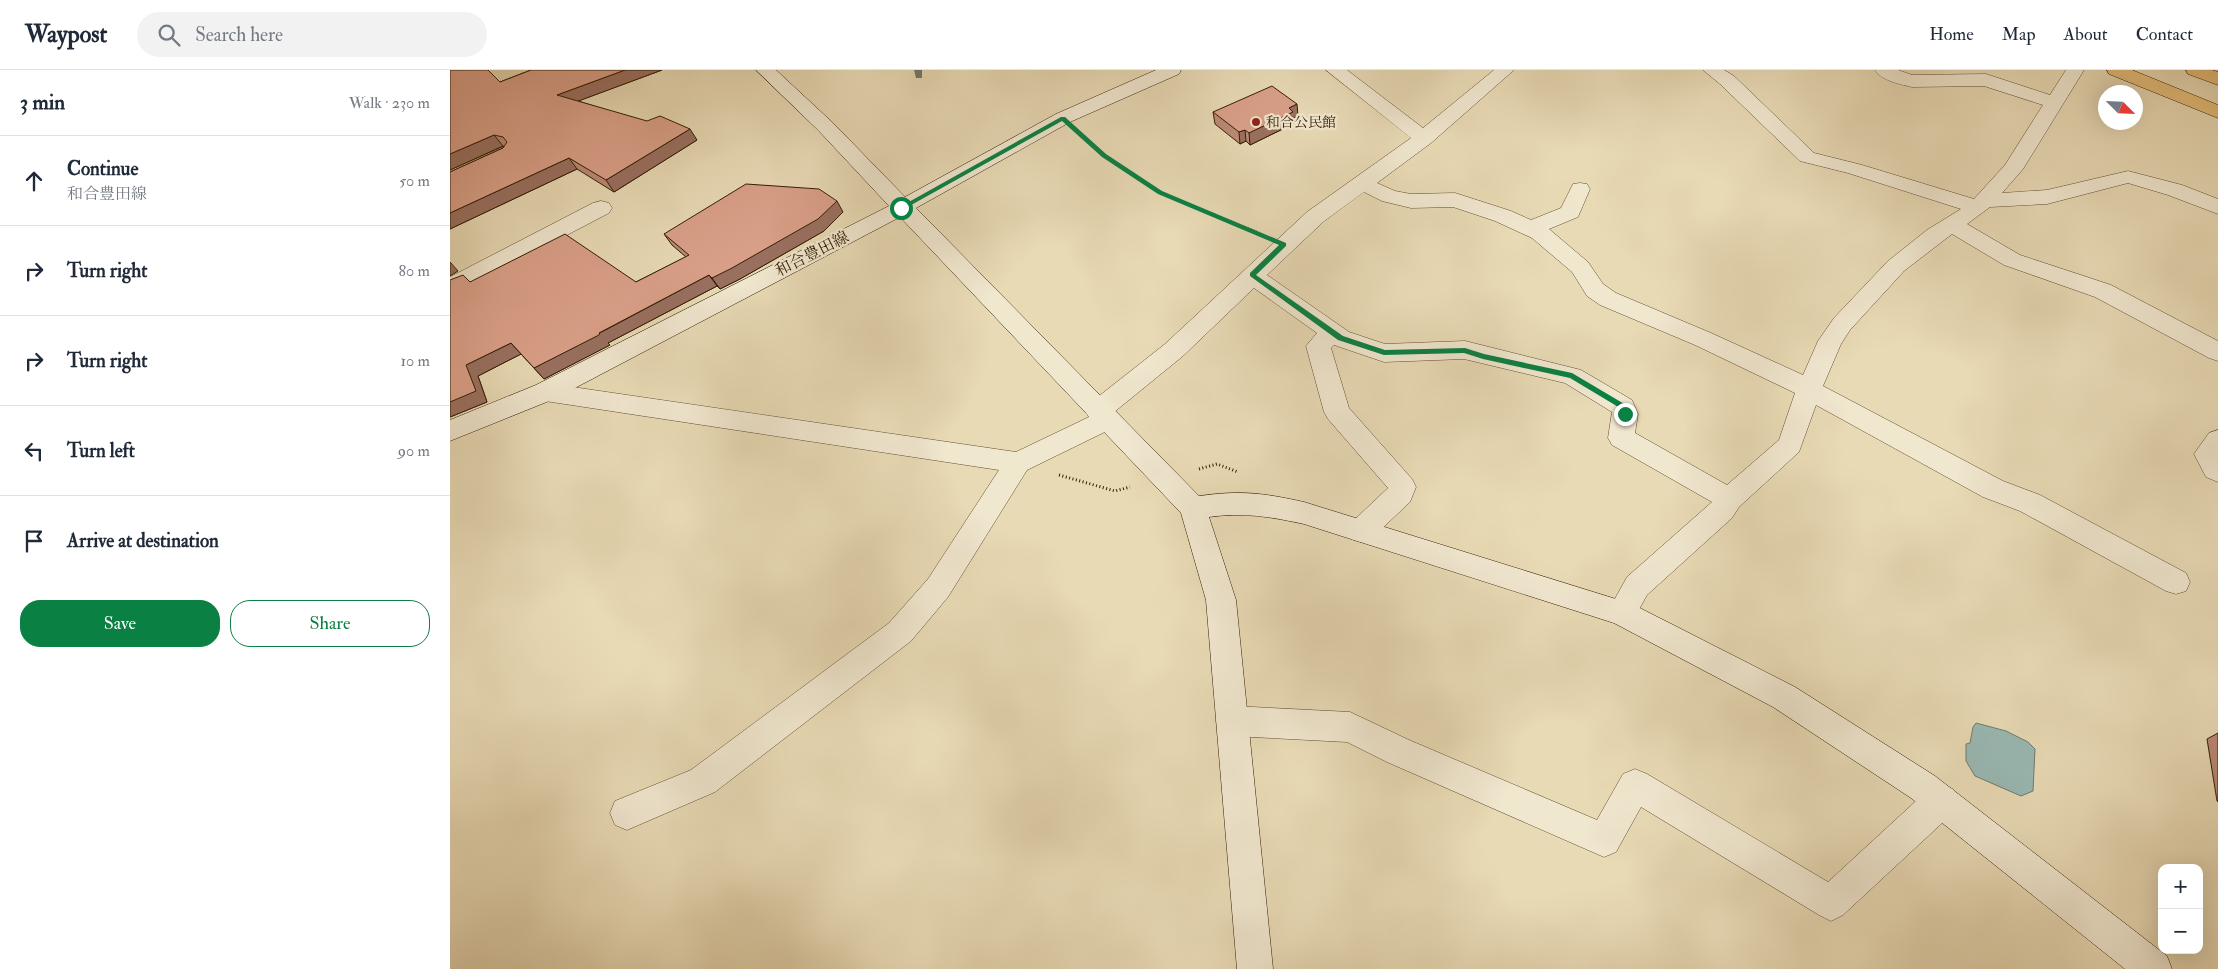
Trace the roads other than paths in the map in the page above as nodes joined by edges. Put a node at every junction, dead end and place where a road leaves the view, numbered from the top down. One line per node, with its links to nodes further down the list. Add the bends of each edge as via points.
1 (765, 70): 21 (street, via 826,127)
2 (1170, 70): 21 (street, 和合豊田線, via 1063,118)
3 (1335, 70): 15 (street)
4 (1505, 70): 15 (street)
5 (1712, 70): 18 (street, via 1727,80 1807,158)
6 (1884, 70): 13 (street, via 1912,81 1986,80)
7 (2075, 70): 13 (street)
8 (2116, 70): 14 (main road)
9 (2150, 70): 12 (main road)
10 (2195, 70): 11 (main road)
11 (2218, 79)
12 (2218, 98)
13 (2053, 102): 18 (street, via 2013,169)
14 (2218, 112)
15 (1424, 139): 16 (street)
16 (1363, 184): 23 (street, via 1388,196 1411,201 1455,200); 24 (street, via 1315,216)
17 (1580, 189): 23 (street, via 1570,212)
18 (1981, 204): 19 (street, via 2047,197 2128,177 2175,190); 22 (street)
19 (2218, 207)
20 (601, 208): 25 (street)
21 (901, 208): 29 (street, 和合豊田線); 30 (street)
22 (1951, 224): 27 (street, via 2012,260 2103,290); 28 (street, via 1896,266 1842,324 1830,341)
23 (1530, 229): 28 (street, via 1540,233 1580,267 1595,290 1608,300 1703,339)
24 (1252, 275): 26 (street); 30 (street)
25 (450, 287)
26 (1333, 332): 35 (street, via 1341,338 1384,353 1465,350 1572,376 1623,407 1621,438); 37 (street, via 1318,346 1337,412 1403,487 1400,494)
27 (2218, 352)
28 (1808, 390): 35 (street, via 1790,445); 38 (street, via 1993,489 2030,503)
29 (545, 392): 31 (street, 和合豊田線); 33 (street)
30 (1102, 416): 33 (street); 36 (street)
31 (450, 431)
32 (2218, 440): 34 (street, via 2207,454)
33 (1018, 463): 42 (street, via 938,588 900,632 703,781)
34 (2218, 472)
35 (1729, 499): 39 (street, via 1722,510 1637,586)
36 (1193, 508): 37 (street, via 1229,503 1262,504); 40 (street, via 1221,600)
37 (1361, 531): 39 (street)
38 (2176, 582)
39 (1622, 613): 41 (street, via 1784,697)
40 (1232, 721): 41 (street, via 1350,727 1604,840 1635,785 1831,903); 43 (street)
41 (1941, 801): 44 (street)
42 (628, 813)
43 (1255, 969)
44 (2154, 969)

